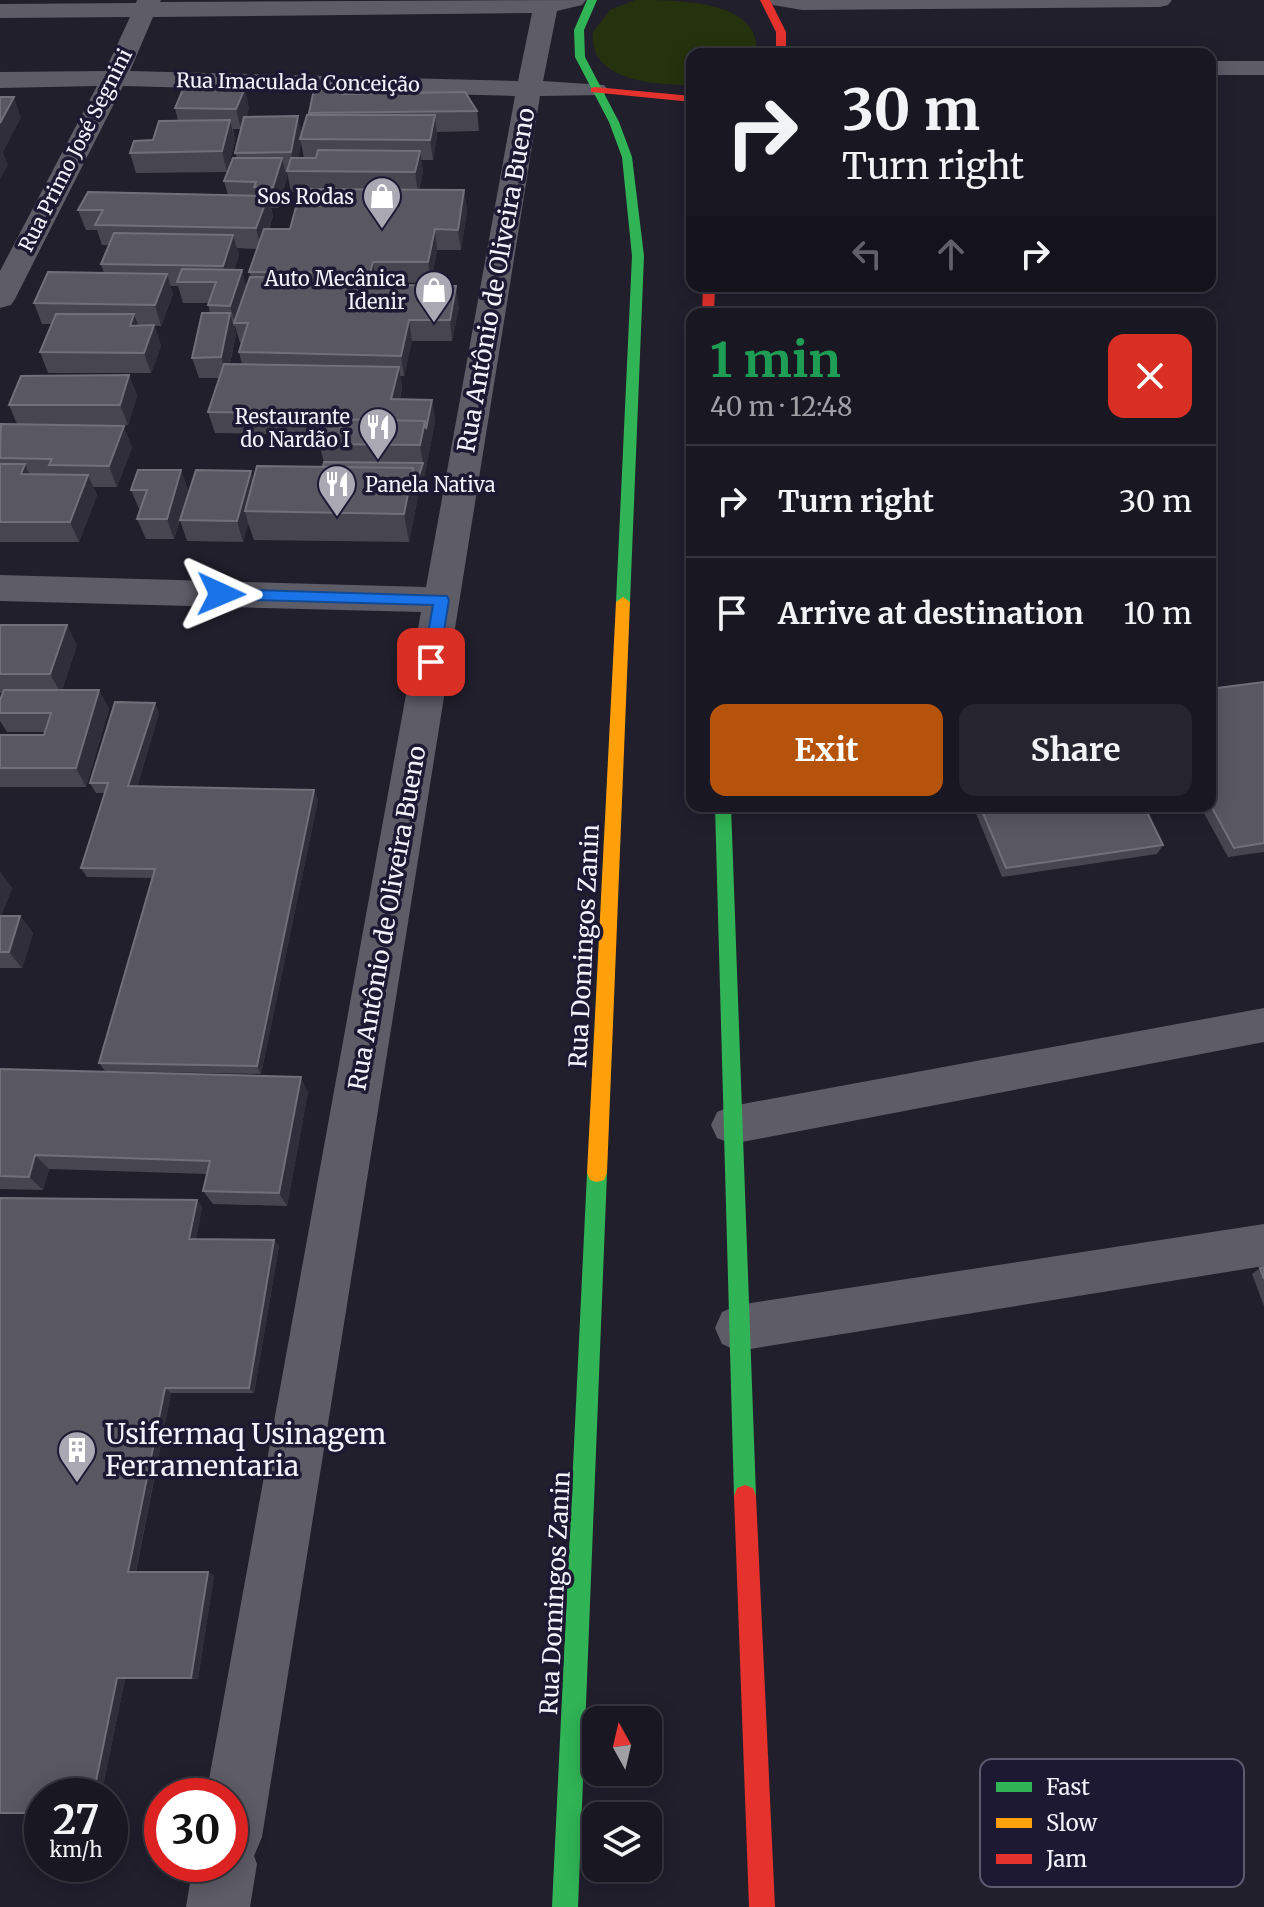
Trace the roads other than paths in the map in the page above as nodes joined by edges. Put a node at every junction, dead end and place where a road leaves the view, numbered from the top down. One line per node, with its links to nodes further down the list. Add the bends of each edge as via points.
1 (574, 0): 6 (street)
2 (592, 0): 15 (main road, Rua Domingos Zanin, via 579,30 580,57)
3 (765, 0): 9 (main road, via 778,23)
4 (781, 0): 5 (street)
5 (1160, 0)
6 (547, 3): 7 (street); 14 (street, Rua Antônio de Oliveira Bueno)
7 (146, 5): 8 (street); 12 (street, Rua Primo José Segnini)
8 (0, 11)
9 (782, 48)
10 (1216, 68): 11 (street)
11 (1264, 68)
12 (114, 78): 13 (street, Rua Imaculada Conceição); 14 (street, Rua Imaculada Conceição); 17 (street, Rua Primo José Segnini)
13 (0, 80)
14 (529, 87): 15 (street, Rua Imaculada Conceição); 19 (street, Rua Antônio de Oliveira Bueno)
15 (595, 90): 16 (main road); 28 (main road, Rua Domingos Zanin, via 627,157 638,256)
16 (686, 99)
17 (0, 299)
18 (0, 588): 19 (street)
19 (442, 600): 25 (street, Rua Antônio de Oliveira Bueno)
20 (723, 812): 22 (main road)
21 (1264, 1025): 22 (lane)
22 (732, 1125): 24 (main road)
23 (1264, 1245): 24 (lane)
24 (738, 1328): 29 (main road)
25 (240, 1778)
26 (222, 1882): 27 (street)
27 (218, 1907)
28 (565, 1907)
29 (762, 1907)

